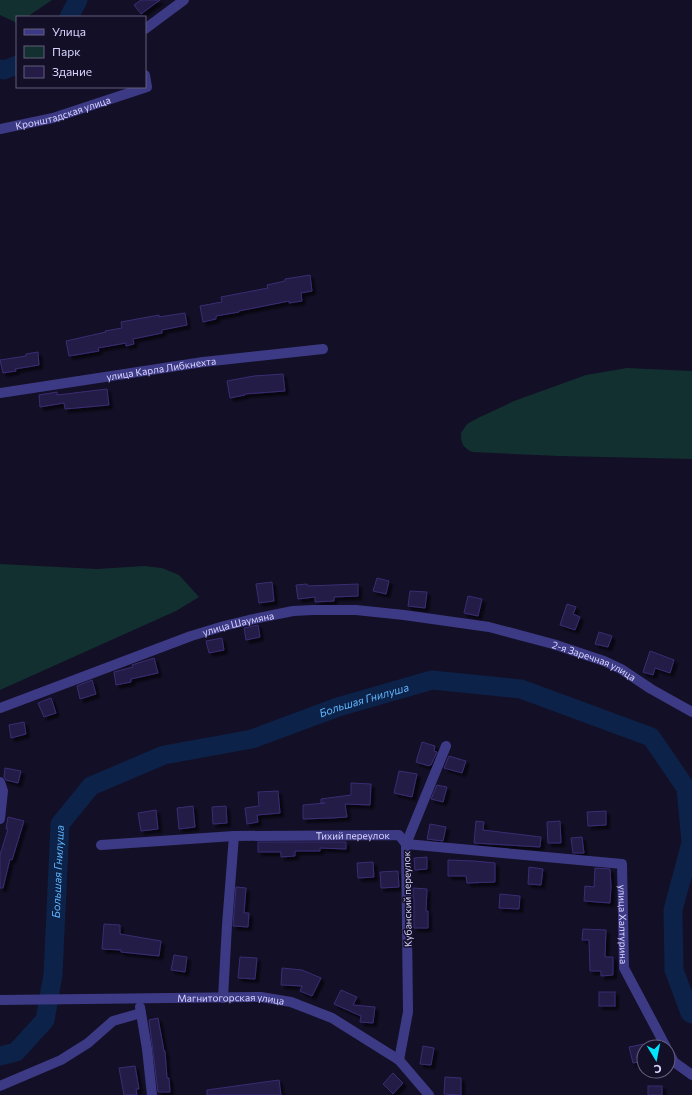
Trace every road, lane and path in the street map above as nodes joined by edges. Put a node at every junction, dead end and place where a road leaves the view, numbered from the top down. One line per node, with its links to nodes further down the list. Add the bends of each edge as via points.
1 (184, 0): 2 (street)
2 (146, 28)
3 (146, 79): 5 (street, Кронштадская улица)
4 (145, 88): 6 (street, Кронштадская улица, via 53,118)
5 (146, 88)
6 (0, 129)
7 (322, 349): 8 (street, улица Карла Либкнехта, via 203,362)
8 (0, 392)
9 (489, 627): 10 (street, улица Шаумяна, via 356,610 293,611 191,636); 11 (street, 2-я Заречная улица, via 604,661)
10 (0, 708)
11 (692, 712)
12 (446, 746): 16 (street, Кубанский переулок)
13 (0, 782): 14 (street, via 3,791)
14 (0, 819)
15 (234, 836): 16 (street, Тихий переулок, via 399,835); 17 (street, Тихий переулок); 19 (street)
16 (406, 844): 18 (street, Тихий переулок); 24 (street, Кубанский переулок, via 408,1012)
17 (101, 845)
18 (622, 864): 23 (street, улица Халтурина, via 624,968)
19 (223, 998): 20 (street, Магнитогорская улица); 24 (street, Магнитогорская улица, via 261,997 291,1002 332,1018)
20 (139, 999): 21 (street, Магнитогорская улица); 22 (street)
21 (4, 1000)
22 (141, 1013): 27 (street, via 113,1021 88,1043 61,1060); 28 (street)
23 (662, 1039)
24 (399, 1060): 29 (street, Магнитогорская улица)
25 (676, 1063): 26 (street)
26 (692, 1075)
27 (0, 1086)
28 (152, 1095)
29 (430, 1095)

